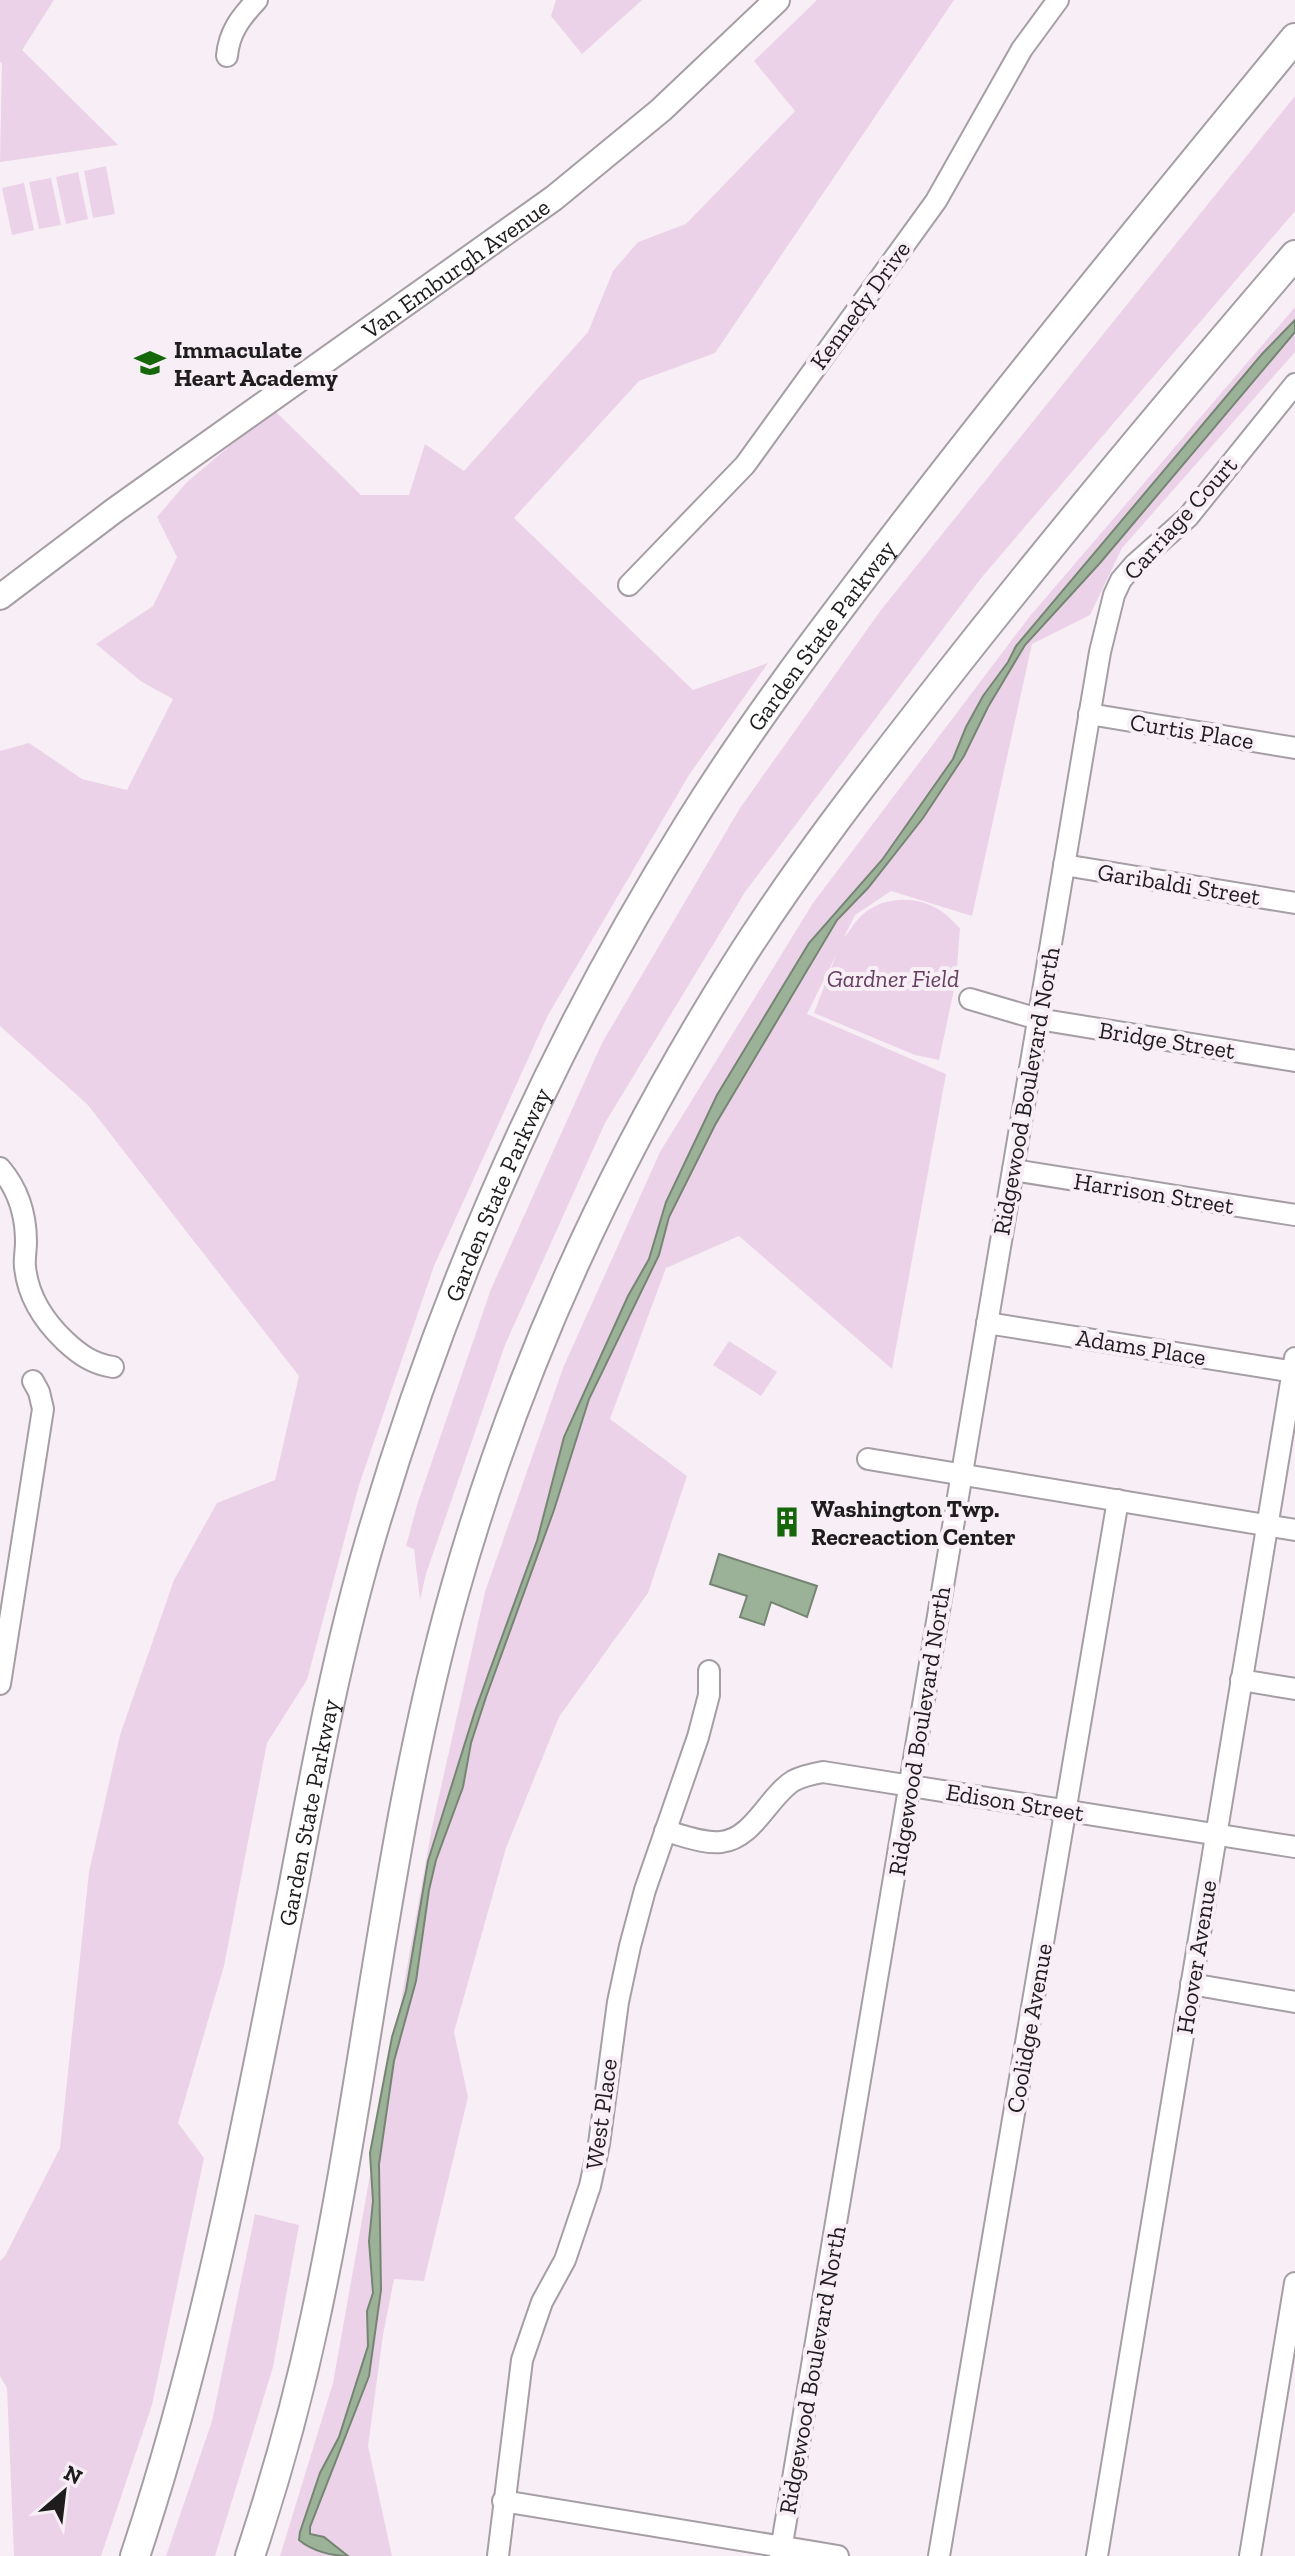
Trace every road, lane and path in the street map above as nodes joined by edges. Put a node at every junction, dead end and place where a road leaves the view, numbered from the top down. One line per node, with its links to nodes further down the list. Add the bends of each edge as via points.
1 (257, 0): 5 (street, via 240,19)
2 (777, 0): 9 (main road, Van Emburgh Avenue, via 661,110 554,198)
3 (1058, 0): 8 (street, Kennedy Drive, via 1022,49 936,201 745,465)
4 (1295, 38): 45 (highway, Garden State Parkway, via 985,421 746,735 617,946 526,1123 448,1305 370,1541 331,1697 213,2277)
5 (227, 56)
6 (1295, 255): 46 (highway, via 1071,520 817,845 683,1052 570,1271 498,1453 441,1642 409,1785 318,2307)
7 (1295, 384): 10 (street, Carriage Court, via 1188,517 1121,580)
8 (629, 585)
9 (0, 597)
10 (1097, 668): 11 (street, Ridgewood Boulevard North)
11 (1089, 714): 12 (street, Curtis Place); 13 (street, Ridgewood Boulevard North)
12 (1295, 748)
13 (1064, 865): 14 (street, Garibaldi Street); 16 (street, Ridgewood Boulevard North)
14 (1295, 903)
15 (970, 999): 16 (street)
16 (1038, 1019): 17 (street, Bridge Street); 19 (street, Ridgewood Boulevard North)
17 (1295, 1061)
18 (0, 1168): 22 (street, via 21,1205 24,1264 43,1316 80,1355)
19 (1013, 1170): 20 (street, Harrison Street); 21 (street, Ridgewood Boulevard North)
20 (1295, 1215)
21 (987, 1323): 23 (street, Adams Place); 26 (street, Ridgewood Boulevard North)
22 (113, 1367)
23 (1294, 1367): 28 (street, Hoover Avenue)
24 (33, 1381): 30 (street, via 43,1409)
25 (868, 1459): 26 (street)
26 (962, 1473): 27 (street); 35 (street, Ridgewood Boulevard North)
27 (1118, 1500): 28 (street); 36 (street, Coolidge Avenue)
28 (1267, 1525): 29 (street); 32 (street, Hoover Avenue)
29 (1295, 1530)
30 (10, 1538): 33 (street)
31 (709, 1671): 37 (street, West Place, via 698,1737)
32 (1241, 1680): 34 (street); 38 (street, Hoover Avenue)
33 (0, 1684)
34 (1295, 1689)
35 (910, 1785): 36 (street, Edison Street); 37 (street, Edison Street, via 840,1773 808,1774 784,1788 731,1840); 44 (street, Ridgewood Boulevard North)
36 (1065, 1810): 38 (street, Edison Street); 49 (street, Coolidge Avenue)
37 (665, 1831): 43 (street, West Place, via 618,2002 590,2186 522,2360)
38 (1216, 1834): 39 (street, Edison Street); 40 (street, Hoover Avenue)
39 (1295, 1847)
40 (1191, 1984): 41 (street); 50 (street, Hoover Avenue)
41 (1295, 2002)
42 (1295, 2283): 51 (street)
43 (503, 2501): 44 (street); 47 (street, West Place)
44 (781, 2551): 48 (street)
45 (135, 2556)
46 (250, 2556)
47 (498, 2556)
48 (838, 2556)
49 (939, 2556)
50 (1097, 2556)
51 (1250, 2556)

